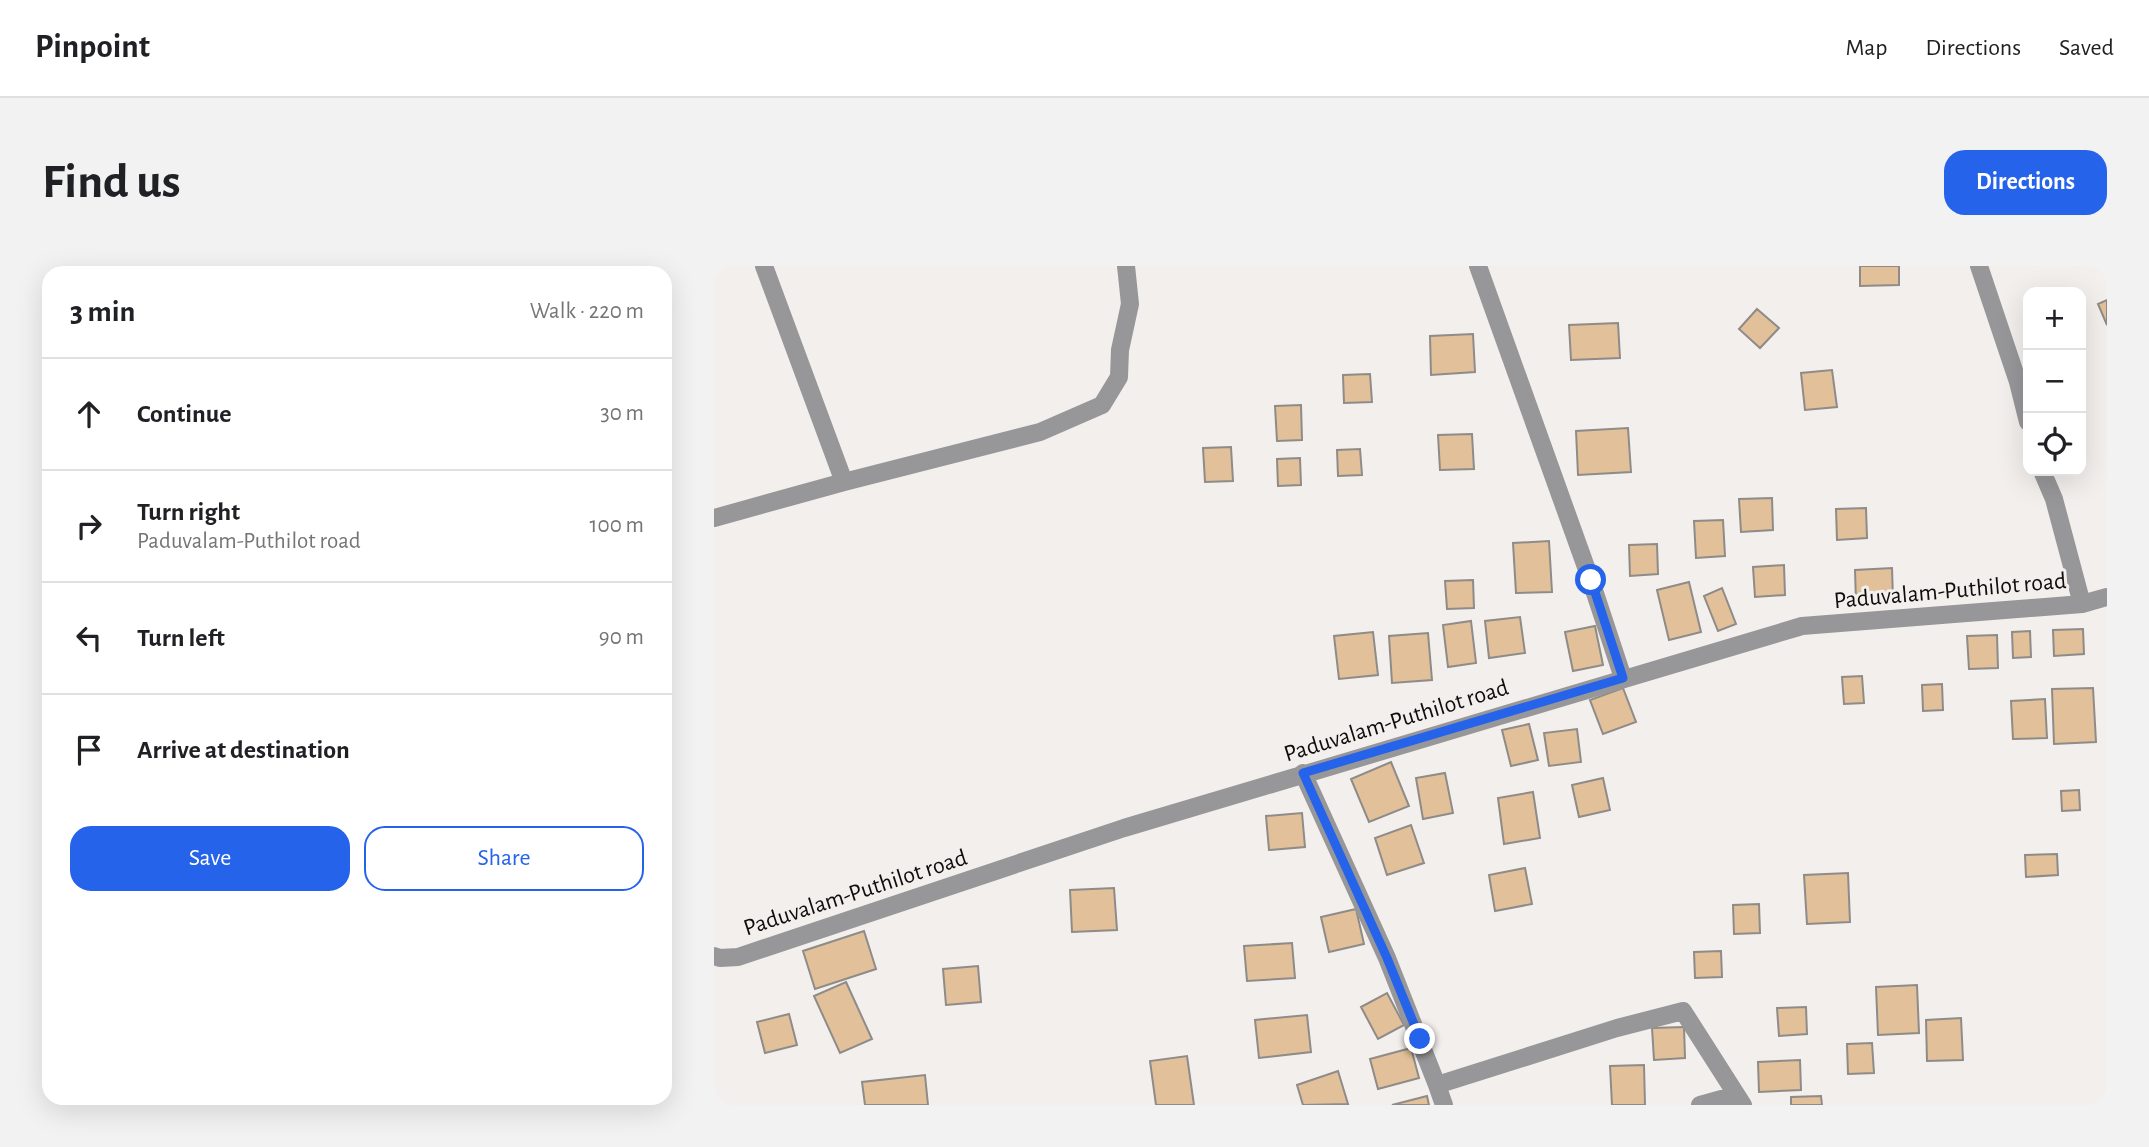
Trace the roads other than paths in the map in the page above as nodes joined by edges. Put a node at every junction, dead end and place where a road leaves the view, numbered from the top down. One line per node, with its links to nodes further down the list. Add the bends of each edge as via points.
1 (764, 266): 7 (street)
2 (1126, 266): 7 (street, via 1130,304 1119,377 1102,405 1040,432)
3 (1478, 266): 11 (street)
4 (1979, 266): 5 (street)
5 (2026, 413)
6 (2044, 476): 10 (street)
7 (844, 482): 8 (street)
8 (714, 519)
9 (2107, 597): 10 (street, Paduvalam-Puthilot road)
10 (2082, 604): 11 (street, Paduvalam-Puthilot road, via 1802,626)
11 (1623, 678): 12 (street, Paduvalam-Puthilot road)
12 (1303, 773): 13 (street, Paduvalam-Puthilot road, via 738,957); 14 (street, via 1387,958)
13 (714, 956)
14 (1437, 1085): 15 (street, via 1683,1011); 16 (street)
15 (1740, 1100): 17 (street)
16 (1444, 1105)
17 (1700, 1105)

